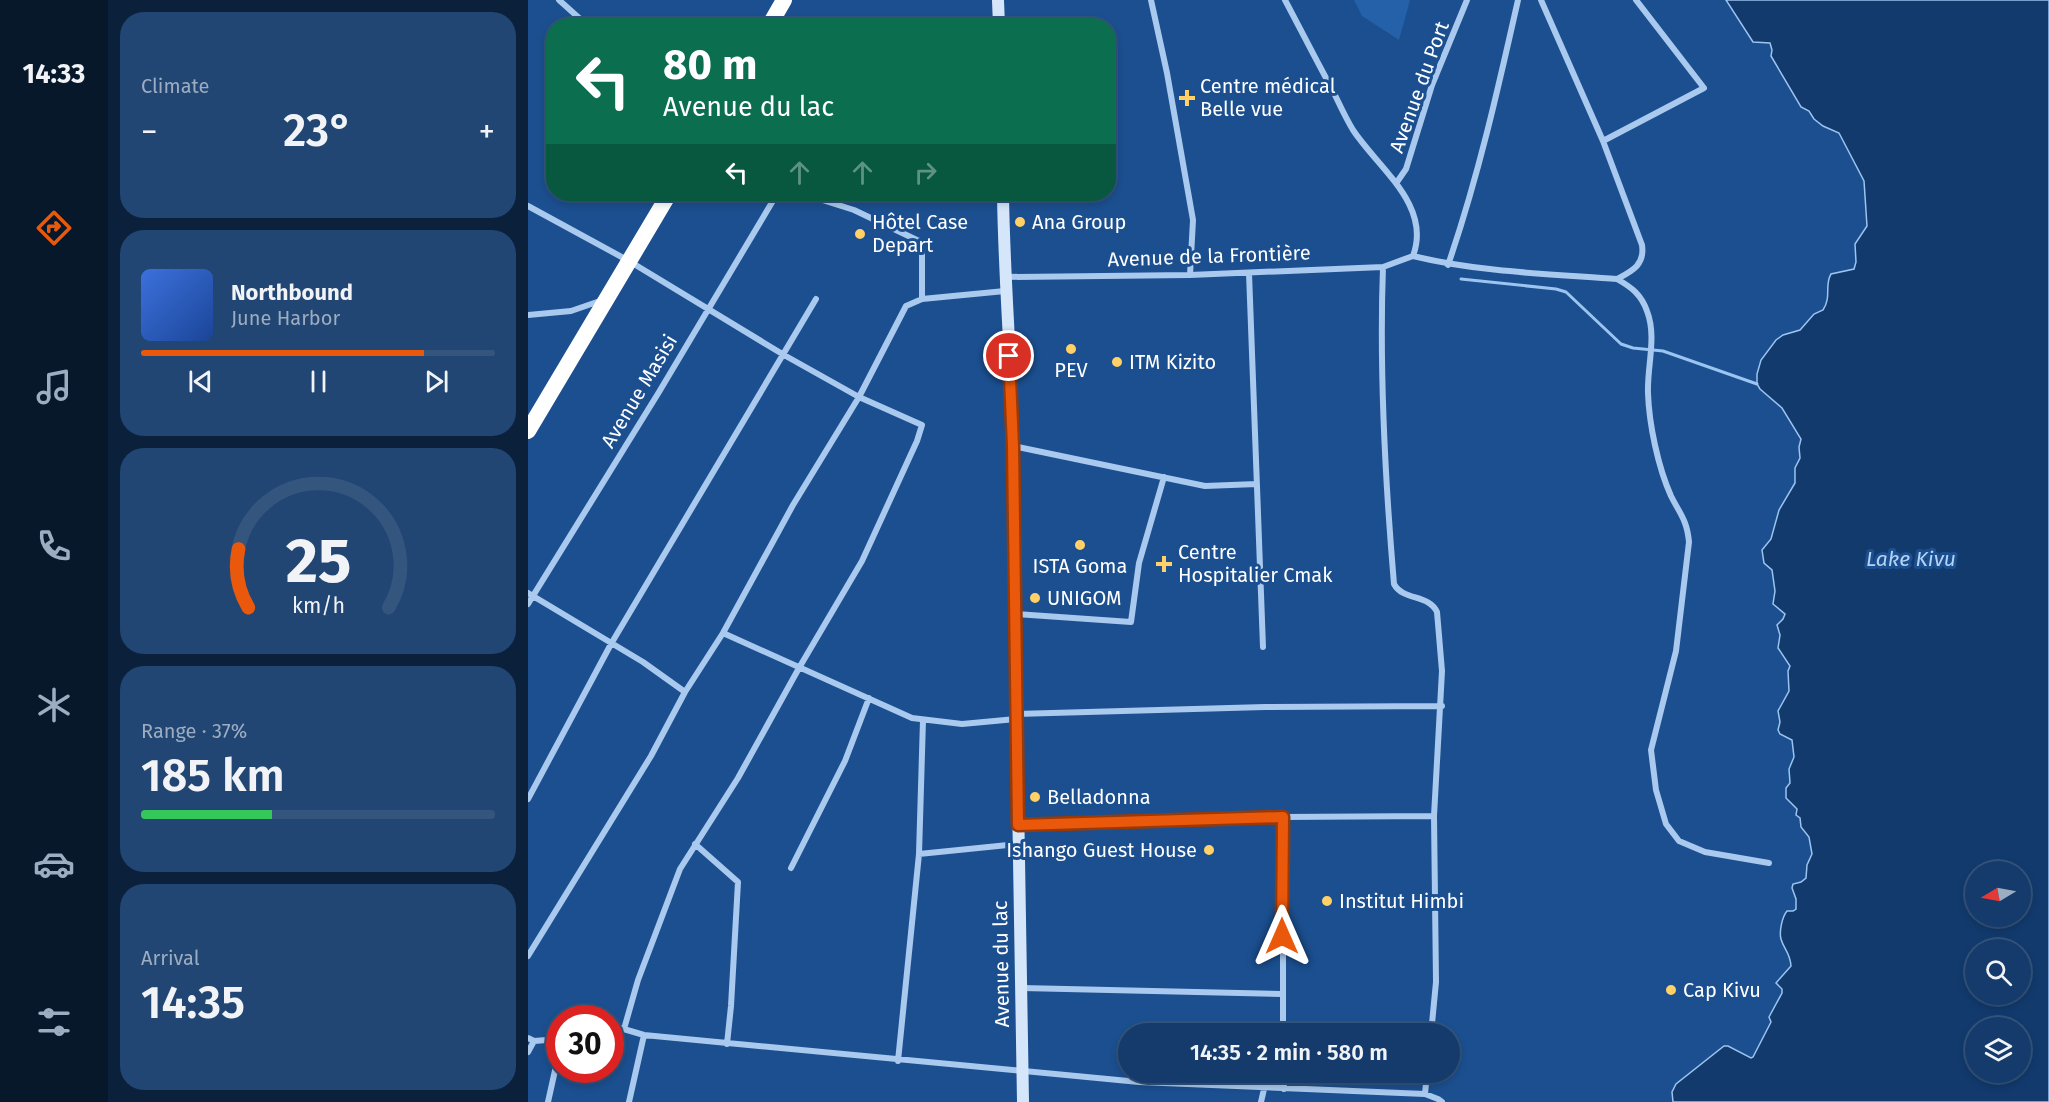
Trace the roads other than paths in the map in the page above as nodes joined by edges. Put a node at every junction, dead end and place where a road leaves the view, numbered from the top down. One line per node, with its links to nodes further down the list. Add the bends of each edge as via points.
1 (559, 0): 10 (street)
2 (784, 0): 11 (highway)
3 (998, 0): 12 (main road)
4 (1151, 0): 25 (street, via 1193,220)
5 (1285, 0): 14 (street, via 1354,131)
6 (1518, 0): 22 (street, via 1489,131)
7 (1541, 0): 13 (street)
8 (1636, 0): 13 (street, via 1704,88)
9 (1468, 2): 14 (street, Avenue du Port, via 1432,85 1406,169)
10 (579, 18)
11 (774, 18)
12 (999, 18)
13 (1603, 141): 27 (street, via 1643,254 1636,269)
14 (1397, 182): 20 (street, via 1418,228)
15 (665, 201): 21 (highway)
16 (773, 201): 32 (street, Avenue Masisi)
17 (828, 201): 31 (street, via 919,242)
18 (1003, 201): 26 (main road, Avenue du lac)
19 (528, 206): 21 (street)
20 (1413, 256): 22 (street); 23 (street, Avenue de la Frontière)
21 (629, 261): 30 (highway); 32 (street)
22 (1448, 265): 27 (street)
23 (1383, 267): 24 (street, Avenue de la Frontière); 49 (street, via 1381,322 1394,584 1401,592 1430,603 1437,612)
24 (1249, 273): 25 (street, Avenue de la Frontière); 39 (street)
25 (1190, 275): 26 (street, Avenue de la Frontière)
26 (1004, 277): 28 (main road, Avenue du lac)
27 (1617, 279): 59 (street, via 1635,289 1652,326 1648,392 1652,428 1671,496 1688,528 1676,651 1650,750 1656,790 1666,824 1679,841 1705,852)
28 (1005, 291): 31 (street); 37 (main road, Avenue du lac)
29 (816, 298): 34 (street)
30 (606, 299): 33 (street, via 571,311); 36 (highway)
31 (922, 299): 35 (street, via 906,306)
32 (707, 308): 34 (street); 40 (street, Avenue Masisi, via 659,392)
33 (530, 313)
34 (784, 355): 35 (street); 44 (street)
35 (859, 397): 43 (street); 46 (street, via 922,425 862,561)
36 (528, 431)
37 (1013, 446): 38 (street); 42 (main road, Avenue du lac)
38 (1164, 477): 39 (street, via 1204,486); 42 (street, via 1139,563 1131,622)
39 (1257, 484): 45 (street)
40 (530, 595): 41 (street, Avenue Masisi); 44 (street)
41 (528, 603)
42 (1016, 614): 50 (main road, Avenue du lac)
43 (723, 633): 46 (street); 47 (street)
44 (611, 644): 47 (street); 52 (street)
45 (1263, 647)
46 (799, 668): 48 (street); 56 (street, via 738,778)
47 (685, 692): 61 (street, via 651,756)
48 (869, 698): 51 (street); 60 (street, via 845,761)
49 (1442, 706): 50 (street, via 1265,707); 53 (street)
50 (1016, 716): 51 (street, via 962,724); 55 (main road, Avenue du lac)
51 (922, 720): 58 (street)
52 (528, 799)
53 (1434, 816): 54 (street); 65 (street, via 1436,982)
54 (1283, 817): 55 (street); 63 (street)
55 (1018, 825): 57 (main road, Avenue du lac)
56 (695, 844): 66 (street, via 680,869 657,926); 70 (street, via 738,882)
57 (1018, 844): 58 (street); 62 (main road, Avenue du lac)
58 (919, 854): 72 (street)
59 (1769, 863)
60 (791, 868)
61 (528, 956)
62 (1022, 988): 63 (street); 73 (main road, Avenue du lac)
63 (1282, 994): 64 (street)
64 (1282, 1023)
65 (1432, 1023)
66 (624, 1029): 67 (street)
67 (644, 1035): 70 (street); 81 (street)
68 (546, 1039): 69 (street)
69 (531, 1040): 71 (street)
70 (727, 1044): 72 (street)
71 (528, 1052)
72 (898, 1061): 73 (street)
73 (1022, 1072): 77 (street); 82 (main road, Avenue du lac)
74 (552, 1083): 80 (street)
75 (1284, 1083): 78 (street)
76 (1426, 1083): 79 (street)
77 (1264, 1089): 78 (street); 83 (street)
78 (1284, 1089): 79 (street)
79 (1425, 1094): 84 (street)
80 (548, 1102)
81 (629, 1102)
82 (1023, 1102)
83 (1261, 1102)
84 (1442, 1102)

